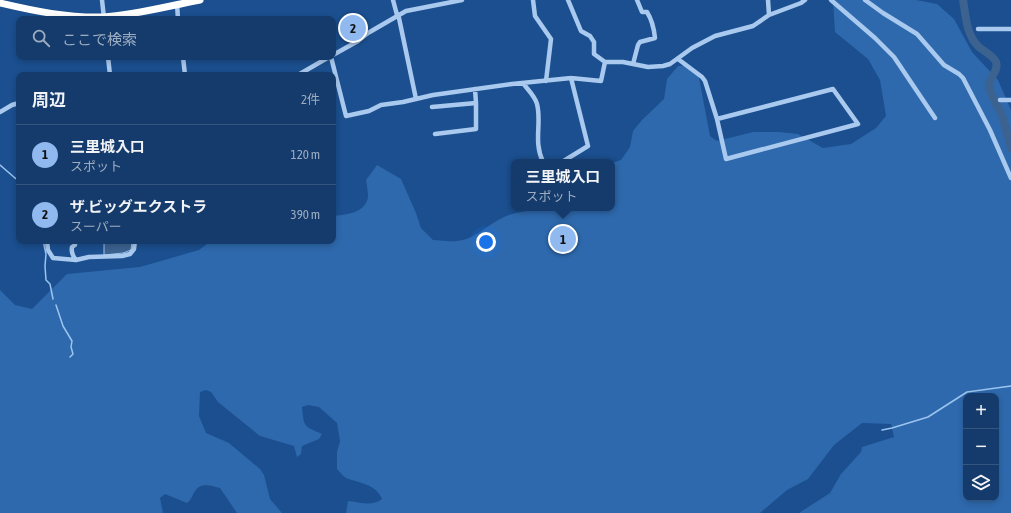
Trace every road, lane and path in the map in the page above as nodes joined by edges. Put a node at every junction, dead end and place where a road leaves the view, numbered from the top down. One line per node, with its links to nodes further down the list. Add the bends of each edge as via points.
1 (102, 0): 17 (street)
2 (200, 0): 13 (highway)
3 (393, 0): 14 (street)
4 (462, 0): 14 (street)
5 (533, 0): 36 (street, via 535,16 551,39)
6 (568, 0): 28 (street, via 581,31 594,42 594,54)
7 (637, 0): 29 (street, via 642,12 647,12 651,19 655,38 640,42)
8 (768, 0): 15 (street)
9 (831, 0): 46 (street, via 894,58)
10 (865, 0): 51 (street, via 917,34 944,65 963,78)
11 (802, 1): 15 (street)
12 (0, 3): 16 (highway)
13 (176, 4): 18 (highway); 19 (street)
14 (397, 15): 22 (street); 39 (street)
15 (769, 15): 23 (street, via 753,26 705,41)
16 (79, 16)
17 (104, 16)
18 (115, 16)
19 (178, 16)
20 (978, 29): 21 (street)
21 (1011, 29)
22 (336, 53)
23 (678, 59): 29 (street, via 663,66); 47 (street, via 702,76)
24 (108, 60): 30 (street)
25 (183, 60): 31 (street)
26 (324, 60): 32 (street)
27 (332, 60): 33 (street)
28 (605, 62): 29 (street); 35 (street, via 601,81)
29 (633, 64)
30 (110, 72)
31 (185, 72)
32 (303, 72)
33 (335, 72)
34 (336, 76): 39 (street, via 346,116 369,111 381,105)
35 (571, 78): 36 (street); 50 (street, via 588,146)
36 (546, 81): 37 (street)
37 (523, 83): 38 (street); 49 (street, via 537,104 537,138)
38 (475, 89): 39 (street); 42 (street)
39 (416, 99)
40 (1000, 100): 41 (street)
41 (1011, 100)
42 (476, 103): 44 (street); 48 (street, via 476,129)
43 (16, 104): 45 (street)
44 (432, 107)
45 (0, 112)
46 (935, 118)
47 (717, 119): 47 (street, via 833,89 858,124 726,158)
48 (435, 134)
49 (542, 159)
50 (567, 159)
51 (1011, 178)
52 (47, 244): 55 (street, via 53,258)
53 (74, 244): 55 (street, via 71,249)
54 (135, 244): 55 (street, via 130,254)
55 (76, 260)

